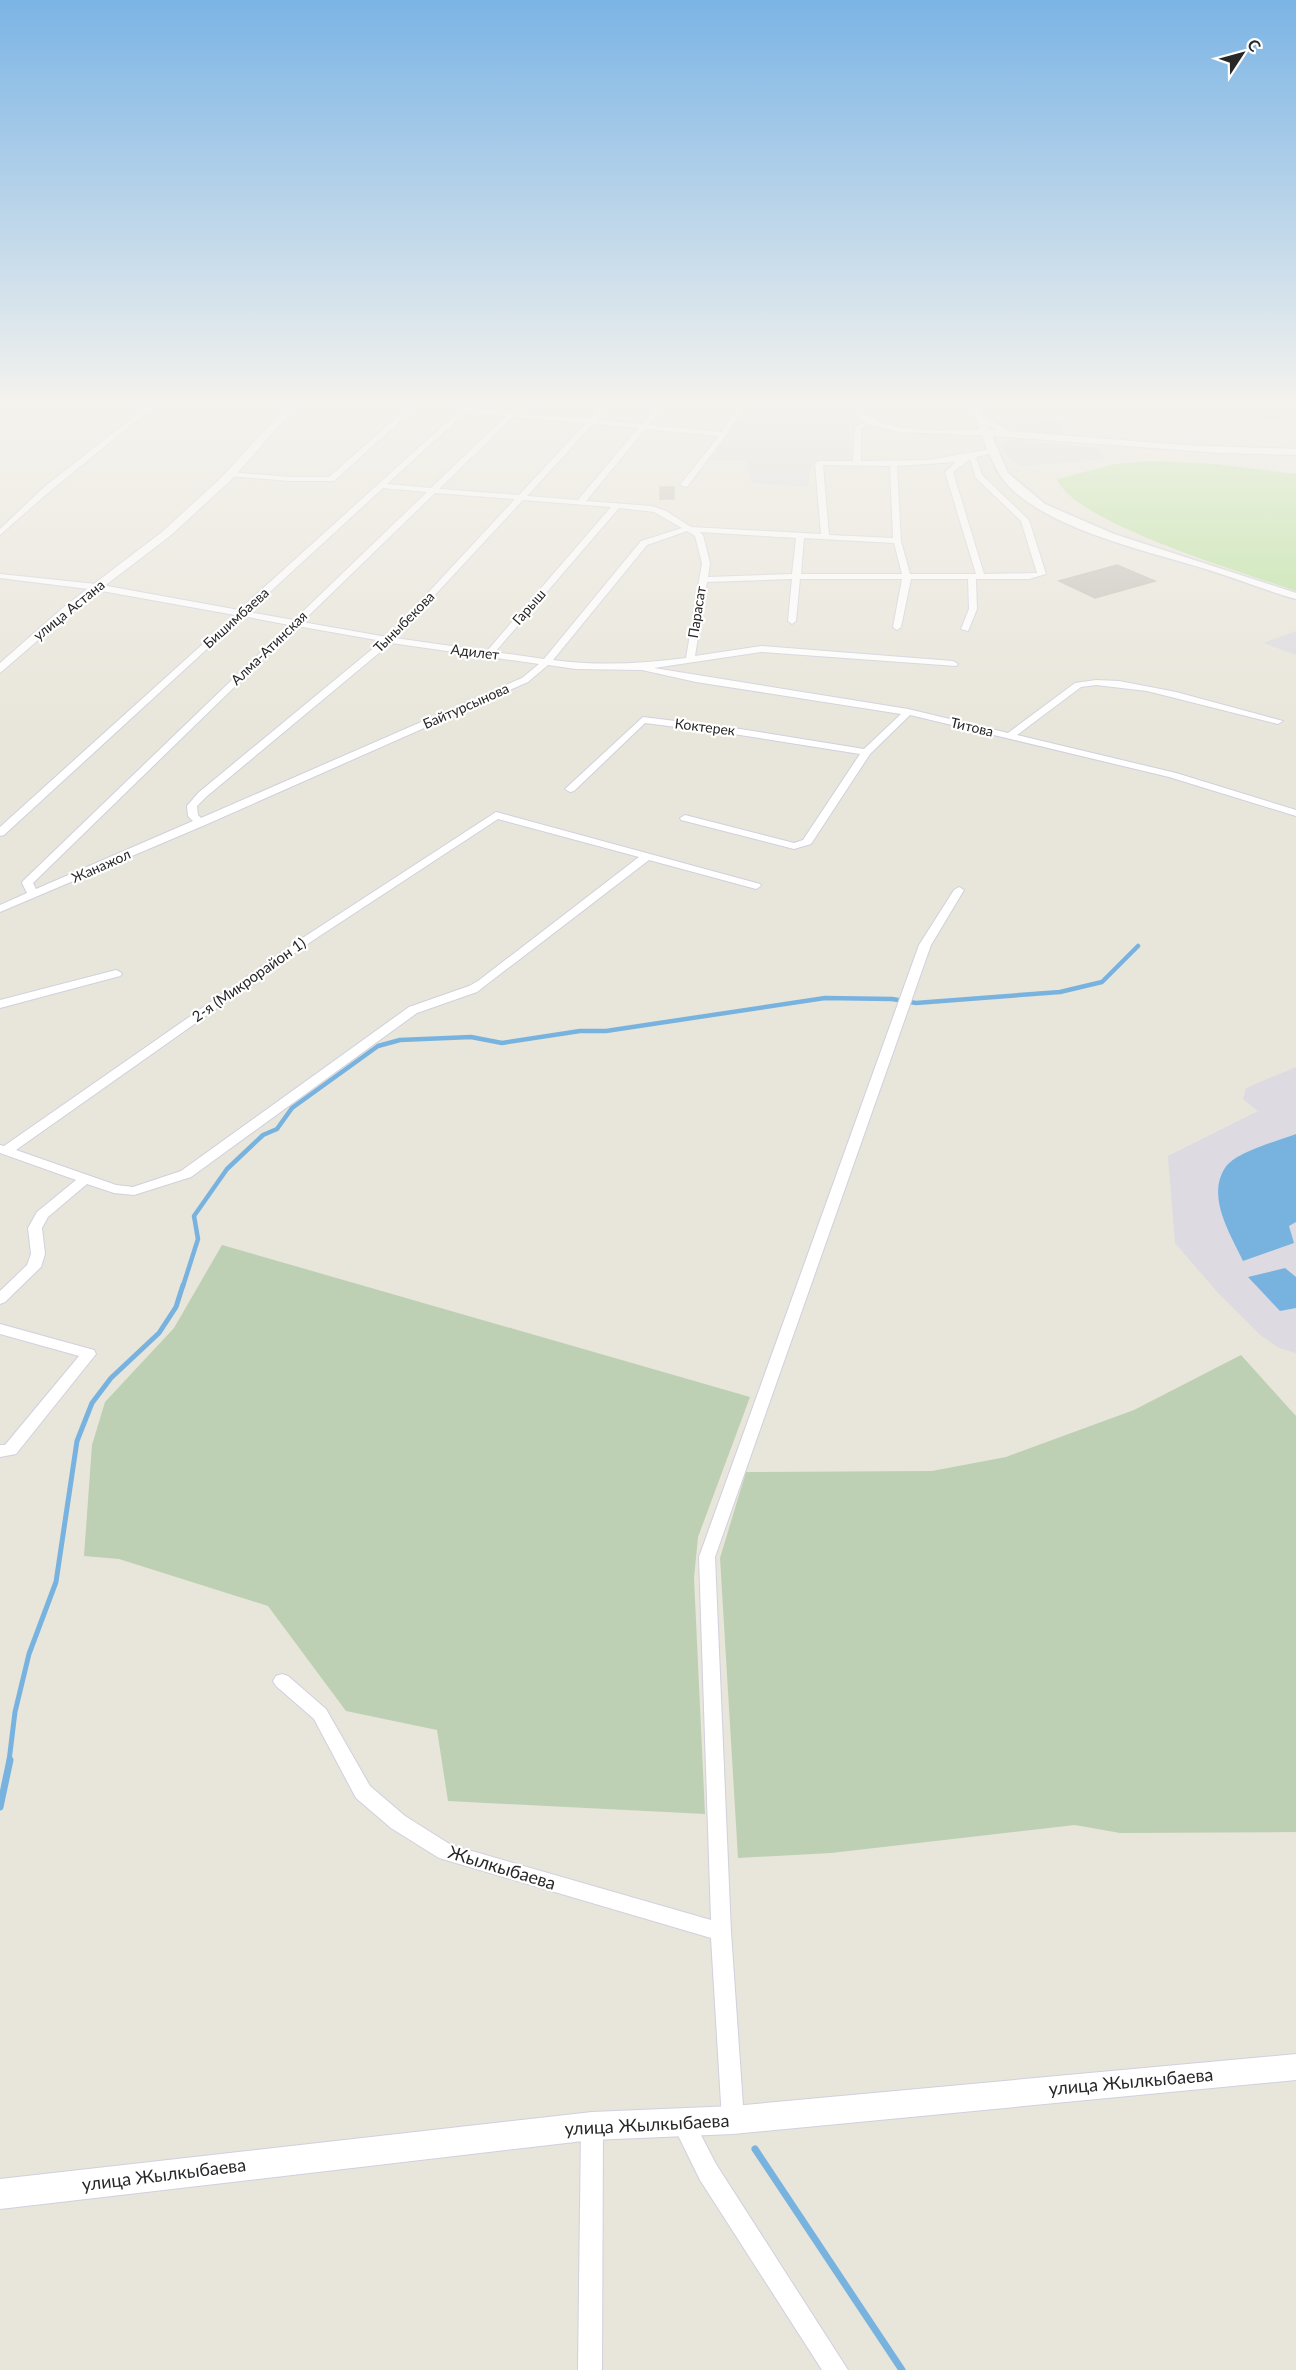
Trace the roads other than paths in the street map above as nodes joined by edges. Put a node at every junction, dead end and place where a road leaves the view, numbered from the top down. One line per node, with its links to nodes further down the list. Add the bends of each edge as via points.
1 (21, 514): 14 (street)
2 (188, 514): 23 (main road, улица Астана)
3 (350, 514): 25 (street, Бишимбаева)
4 (409, 514): 27 (street, Алма-Атинская)
5 (506, 514): 30 (street, Тыныбекова)
6 (609, 514): 31 (street, Гарыш)
7 (667, 514): 13 (street, Парасат)
8 (823, 514): 16 (street)
9 (896, 514): 17 (street)
10 (960, 514): 21 (street)
11 (1017, 514): 21 (street, via 1024,520 1042,574)
12 (1060, 514): 24 (street, via 1073,522)
13 (686, 529): 15 (street); 22 (street, Парасат, via 699,535 706,563); 33 (street, Байтурсынова, via 644,543)
14 (0, 533)
15 (800, 536): 16 (street); 19 (street)
16 (825, 538): 17 (street)
17 (897, 541): 20 (street)
18 (0, 576): 23 (street, Адилет)
19 (797, 576): 20 (street); 22 (street); 26 (street)
20 (908, 577): 21 (street); 28 (street)
21 (976, 577): 29 (street, via 973,609)
22 (702, 580): 32 (street, Парасат)
23 (96, 587): 25 (street, Адилет); 36 (main road, улица Астана)
24 (1296, 596)
25 (243, 612): 27 (street, Адилет); 45 (street, Бишимбаева)
26 (792, 621)
27 (294, 624): 30 (street, Адилет); 49 (street, Алма-Атинская, via 27,883)
28 (897, 627)
29 (965, 629)
30 (389, 640): 31 (street, Адилет); 44 (street, Тыныбекова, via 201,795 192,806)
31 (489, 654): 33 (street, Адилет)
32 (690, 659): 34 (street, Адилет, via 761,649); 35 (street, Адилет)
33 (548, 661): 35 (street, Адилет, via 598,668); 44 (street, Байтурсынова, via 525,680)
34 (953, 664)
35 (642, 667): 37 (street, Титова)
36 (0, 669)
37 (908, 712): 39 (street, Титова); 40 (street)
38 (1278, 721): 39 (street, via 1123,684 1090,681 1078,685)
39 (1010, 736): 42 (street, Титова, via 1172,776)
40 (866, 752): 41 (street, Коктерек, via 643,720); 43 (street, via 807,842 794,846)
41 (570, 789)
42 (1296, 813)
43 (685, 818)
44 (201, 823): 49 (street, Жанажол)
45 (0, 833)
46 (648, 856): 47 (street); 53 (street, 2-я (Микрорайон 1), via 496,815 308,939); 54 (street, via 482,983 413,1010 186,1174 134,1191)
47 (756, 886)
48 (959, 890): 59 (street, via 925,945 708,1557)
49 (34, 895): 50 (street, Жанажол)
50 (0, 909)
51 (116, 974): 52 (street)
52 (0, 1004)
53 (3, 1150): 54 (street)
54 (85, 1179): 55 (street, via 42,1215 35,1228 38,1254 34,1267)
55 (0, 1299)
56 (0, 1329): 57 (street, via 89,1354 10,1450)
57 (0, 1451)
58 (282, 1681): 59 (street, Жылкыбаева, via 320,1714 363,1792 398,1822 446,1852)
59 (721, 1932): 61 (street)
60 (1296, 2067): 61 (main road, улица Жылкыбаева)
61 (733, 2120): 62 (main road, улица Жылкыбаева)
62 (682, 2121): 63 (main road, улица Жылкыбаева); 66 (street, via 708,2172)
63 (592, 2126): 64 (main road, улица Жылкыбаева); 65 (street)
64 (0, 2194)
65 (590, 2370)
66 (836, 2370)

